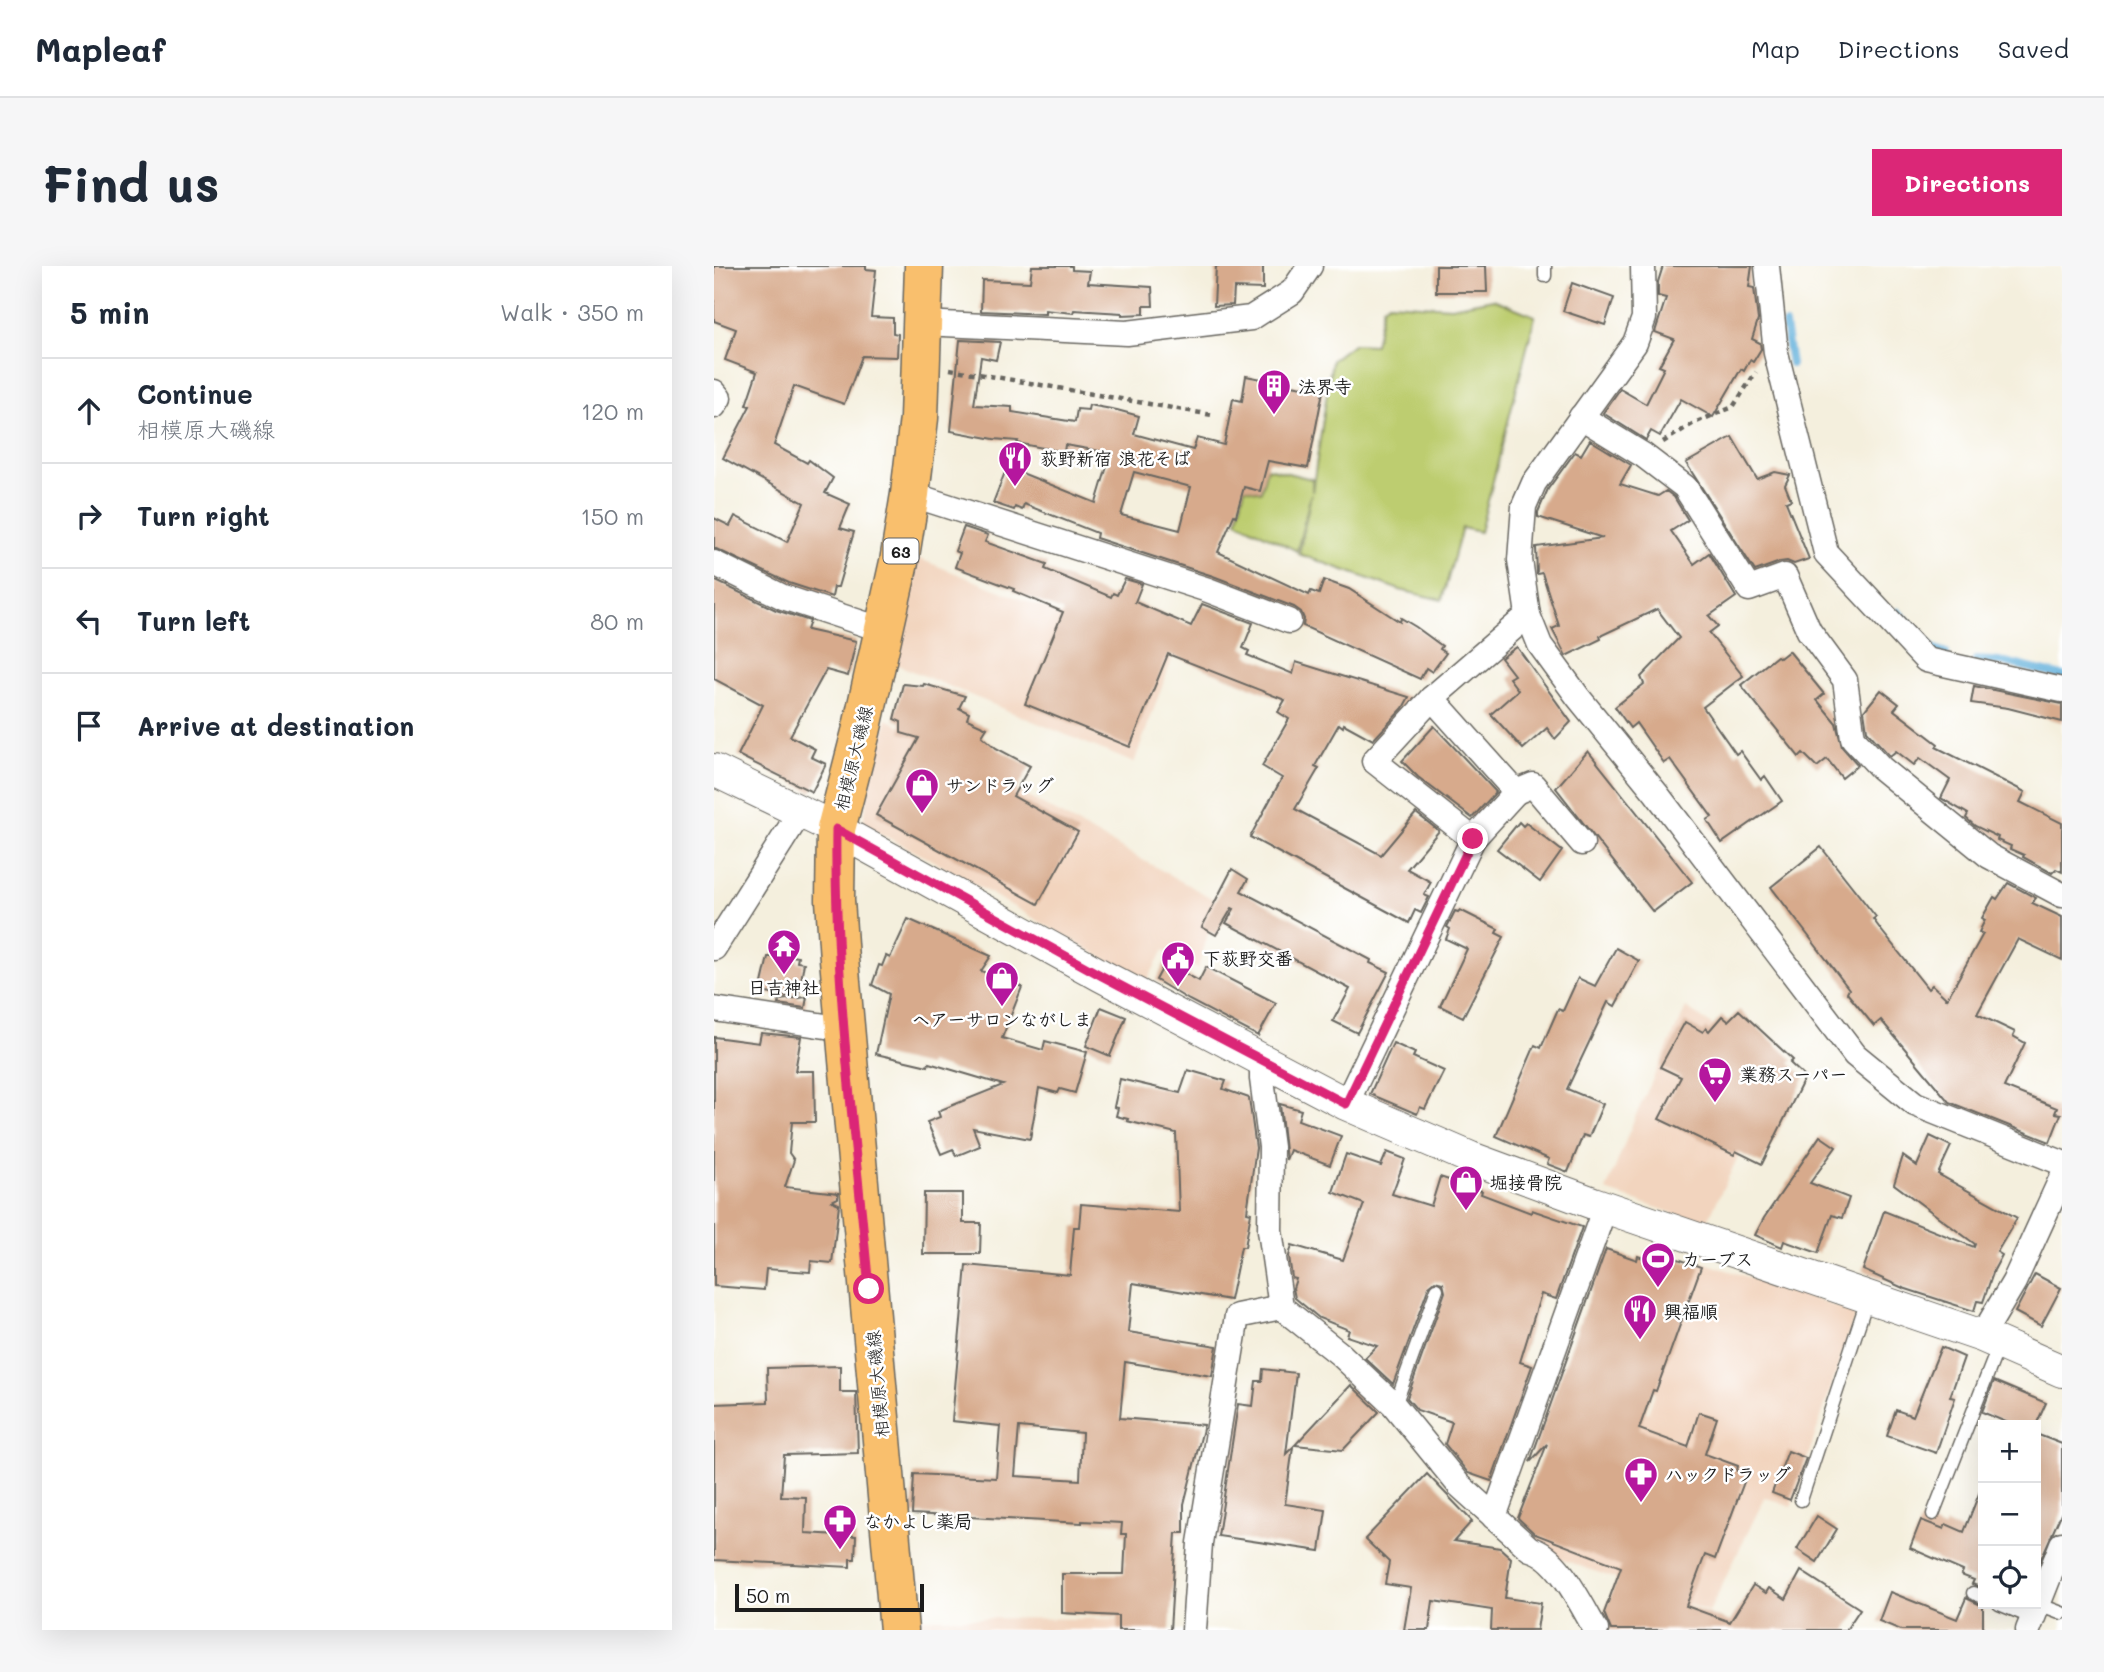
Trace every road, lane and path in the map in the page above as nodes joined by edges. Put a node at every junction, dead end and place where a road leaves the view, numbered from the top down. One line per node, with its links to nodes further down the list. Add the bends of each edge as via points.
1 (924, 266): 5 (main road, 相模原大磯線 / 63)
2 (1310, 266): 5 (street, via 1293,292 1251,318 1127,333)
3 (1643, 266): 11 (street, via 1644,318 1634,343)
4 (1767, 266): 6 (street)
5 (923, 323): 7 (main road, 相模原大磯線 / 63)
6 (1776, 353): 12 (path, via 1763,361 1733,407 1694,423); 18 (street, via 1826,553 1926,660)
7 (922, 364): 10 (path); 13 (main road, 相模原大磯線 / 63)
8 (714, 392): 9 (street, via 719,398)
9 (714, 406)
10 (1212, 415)
11 (1581, 417): 12 (street); 15 (street, via 1524,506 1520,561)
12 (1643, 454): 26 (street, via 1685,487 1749,589 1785,576 1809,631 1845,680 1853,738 1881,768 1989,856)
13 (910, 494): 16 (street); 17 (main road, 相模原大磯線 / 63)
14 (714, 563): 17 (street, via 783,597)
15 (1528, 615): 19 (street); 32 (street, via 1540,645 1578,697 1657,793 1855,1055 1915,1104)
16 (1290, 621)
17 (883, 630): 23 (main road, 相模原大磯線 / 63)
18 (2062, 690)
19 (1432, 698): 21 (street); 24 (street, via 1374,761)
20 (714, 770): 22 (street)
21 (1516, 792): 24 (street); 25 (street, via 1533,785)
22 (799, 814): 23 (street); 27 (street)
23 (836, 829): 29 (main road, 相模原大磯線 / 63, via 835,900); 30 (street)
24 (1473, 839): 31 (street)
25 (1582, 844)
26 (2062, 895)
27 (717, 938)
28 (714, 1009): 29 (street)
29 (845, 1029): 48 (main road, 相模原大磯線 / 63)
30 (1262, 1062): 31 (street); 37 (street, via 1271,1147 1270,1230)
31 (1346, 1104): 34 (street, via 1471,1158)
32 (2062, 1163)
33 (2062, 1177): 38 (street)
34 (1605, 1207): 36 (street); 43 (street)
35 (1437, 1289): 40 (lane)
36 (1868, 1296): 38 (street); 41 (lane)
37 (1282, 1307): 40 (street); 49 (street, via 1237,1316 1200,1544)
38 (1991, 1339): 39 (street); 42 (lane)
39 (2062, 1371)
40 (1393, 1404): 43 (street, via 1459,1485)
41 (1801, 1500)
42 (1933, 1514)
43 (1494, 1517): 50 (street, via 1558,1568)
44 (2062, 1547): 47 (street)
45 (2012, 1609): 47 (lane)
46 (2062, 1614): 47 (lane)
47 (2033, 1617)
48 (900, 1630)
49 (1194, 1630)
50 (1596, 1630)

